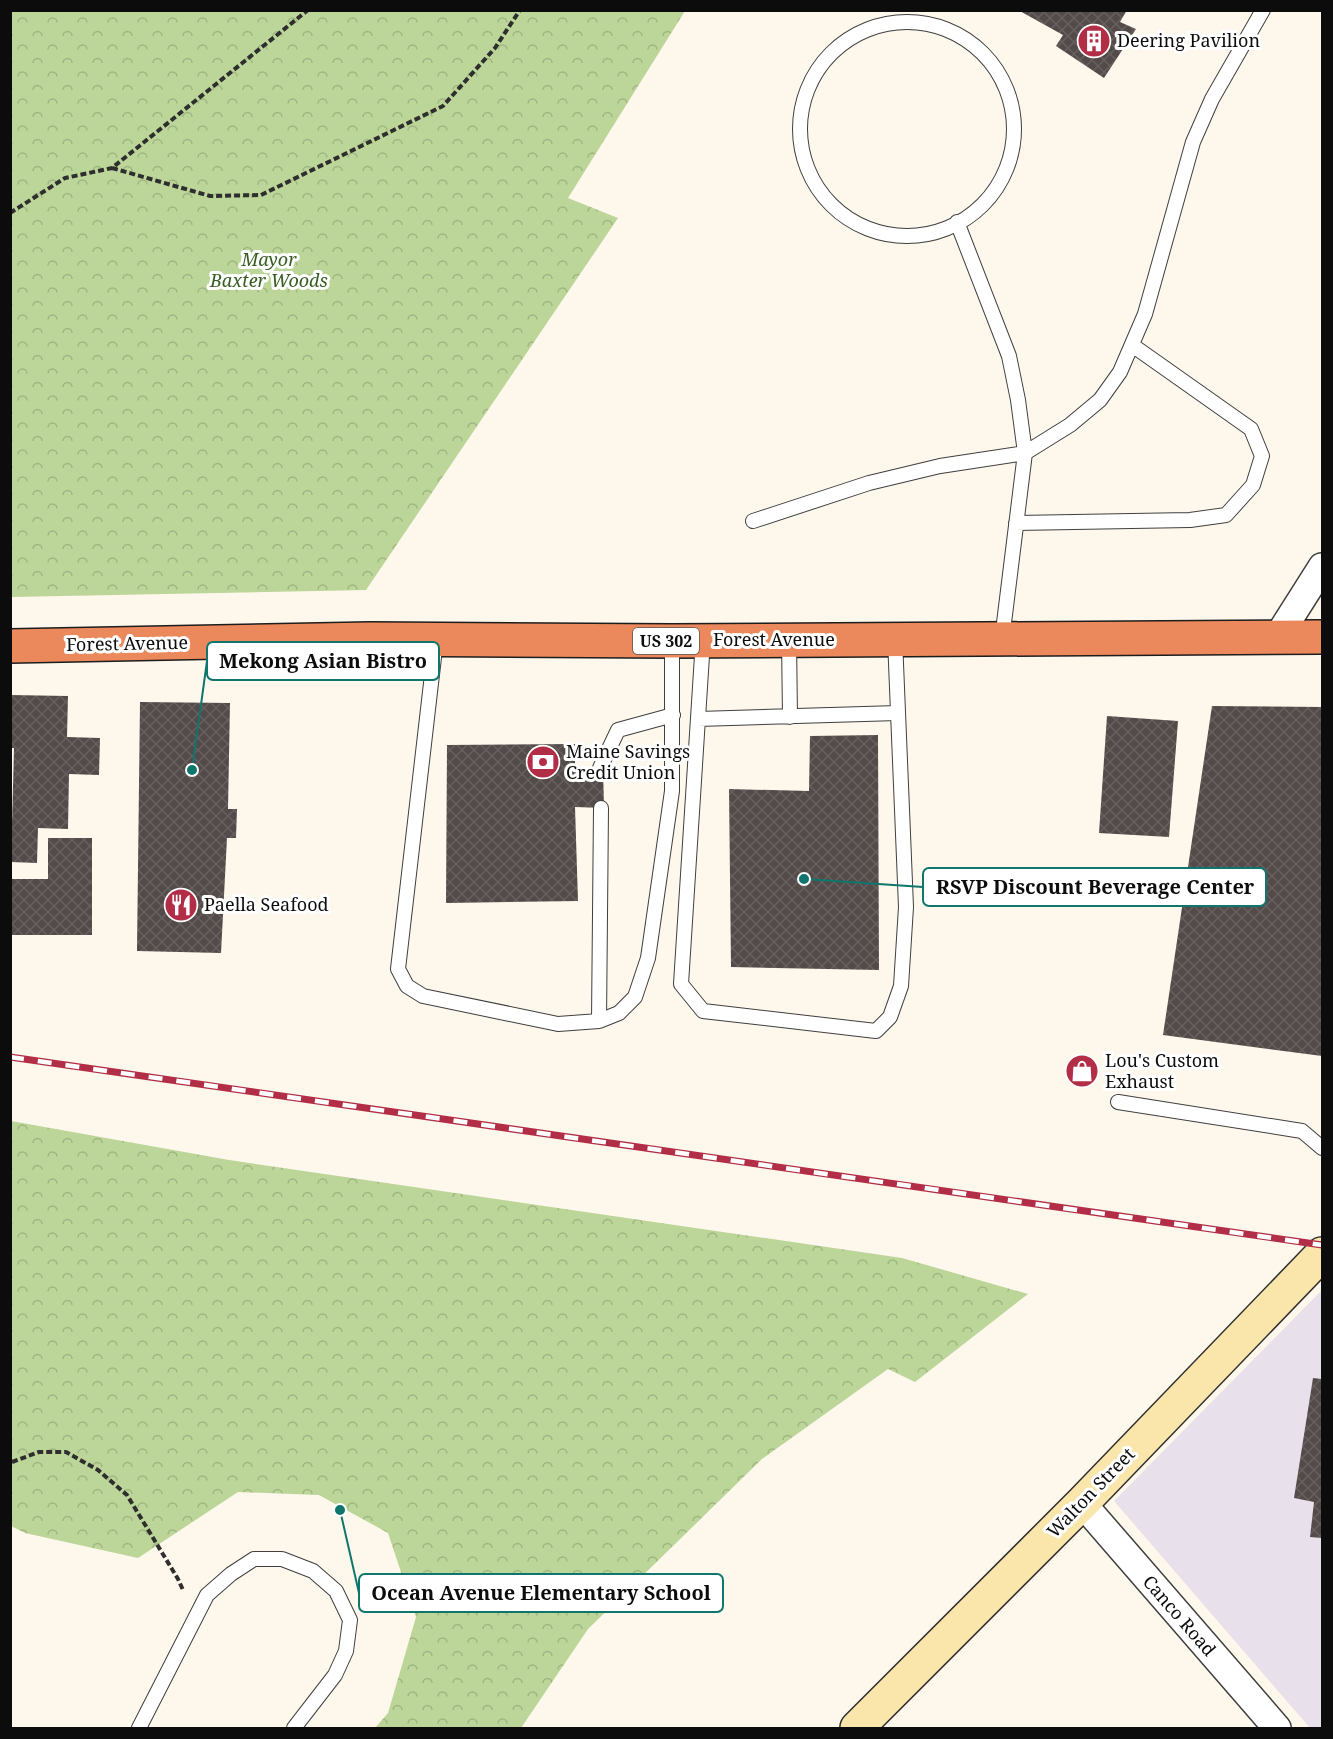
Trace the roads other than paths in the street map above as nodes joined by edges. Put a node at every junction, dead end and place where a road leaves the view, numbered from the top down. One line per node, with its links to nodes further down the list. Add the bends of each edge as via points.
1 (1263, 10): 3 (lane, via 1212,99 1193,142 1145,314)
2 (957, 222): 2 (lane, via 993,193 1008,163 1014,130 1008,93 990,60 962,36 927,22 890,22 855,34 826,58 806,90 799,127 804,161 819,191 842,215 872,231 905,237 938,232); 4 (lane, via 1008,356)
3 (1132, 345): 4 (lane, via 1120,372 1100,400 1070,425); 6 (lane, via 1251,429 1262,456 1252,485 1226,514 1190,520)
4 (1025, 453): 5 (lane, via 940,466 869,483); 6 (lane)
5 (753, 521)
6 (1016, 523): 11 (lane)
7 (1323, 567): 8 (street)
8 (1277, 638): 9 (highway, Forest Avenue / US 302); 11 (highway, Forest Avenue / US 302)
9 (1323, 638)
10 (895, 639): 11 (highway, Forest Avenue / US 302); 14 (highway, Forest Avenue / US 302); 16 (lane)
11 (1002, 639)
12 (436, 640): 13 (highway, Forest Avenue / US 302); 15 (highway, Forest Avenue / US 302); 22 (lane, via 398,969 407,986 423,996 558,1024)
13 (688, 640): 14 (highway, Forest Avenue / US 302); 17 (lane); 19 (lane)
14 (789, 640): 18 (lane)
15 (10, 646)
16 (898, 713): 18 (lane); 19 (lane, via 906,908 901,986 890,1017 876,1031 703,1011 681,984)
17 (672, 715): 20 (lane, via 618,730); 22 (lane, via 672,790 648,958 634,998 619,1013)
18 (790, 717): 19 (lane)
19 (698, 719)
20 (600, 768)
21 (601, 808): 22 (lane)
22 (599, 1021)
23 (1118, 1102): 24 (lane, via 1302,1131)
24 (1323, 1148)
25 (1323, 1254): 26 (street, Walton Street)
26 (1082, 1503): 29 (street, Walton Street); 30 (street, Canco Road)
27 (139, 1728): 28 (lane, via 207,1595 254,1559 282,1559 313,1571 336,1591 350,1620 346,1651 335,1675)
28 (294, 1728)
29 (857, 1728)
30 (1277, 1728)

